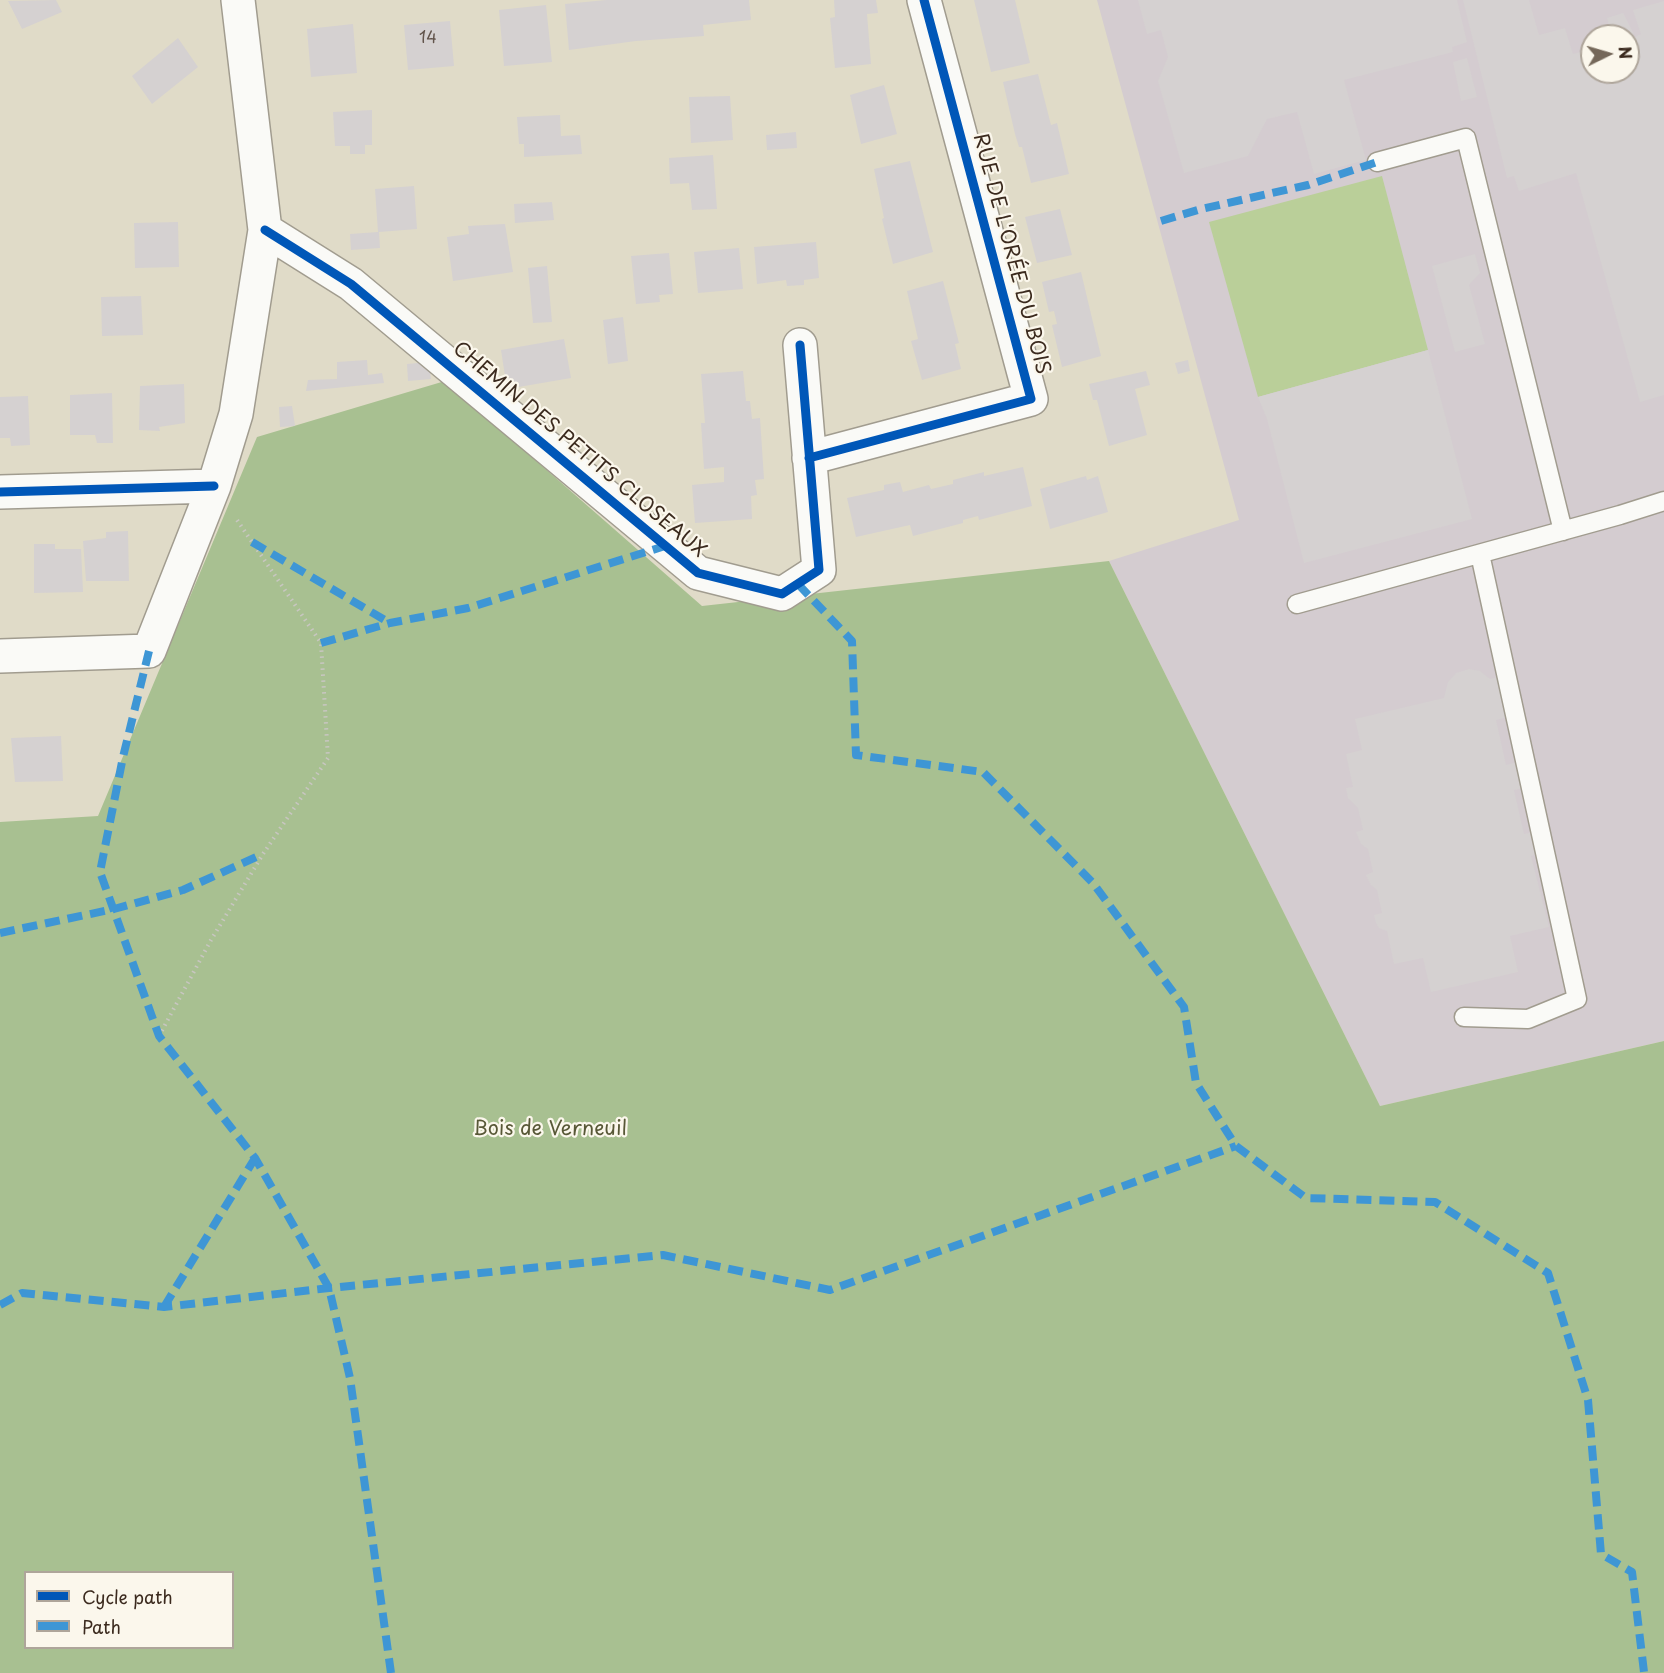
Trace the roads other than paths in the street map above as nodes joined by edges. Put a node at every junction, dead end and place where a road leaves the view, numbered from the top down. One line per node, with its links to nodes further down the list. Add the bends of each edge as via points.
1 (238, 0): 4 (street)
2 (924, 0): 6 (street, RUE DE L'ORÉE DU BOIS, via 1031,399)
3 (1377, 162): 10 (lane, via 1466,138)
4 (265, 230): 6 (street, CHEMIN DES PETITS CLOSEAUX, via 351,284 698,573 783,594 819,570); 7 (street, via 236,414)
5 (800, 345): 6 (street, CHEMIN DES PETITS CLOSEAUX)
6 (809, 458)
7 (214, 486): 8 (street); 13 (street, via 149,651)
8 (0, 492)
9 (1664, 501): 10 (lane)
10 (1563, 531): 11 (lane)
11 (1480, 554): 12 (lane); 14 (lane, via 1577,999 1528,1019)
12 (1297, 604)
13 (0, 656)
14 (1464, 1017)

